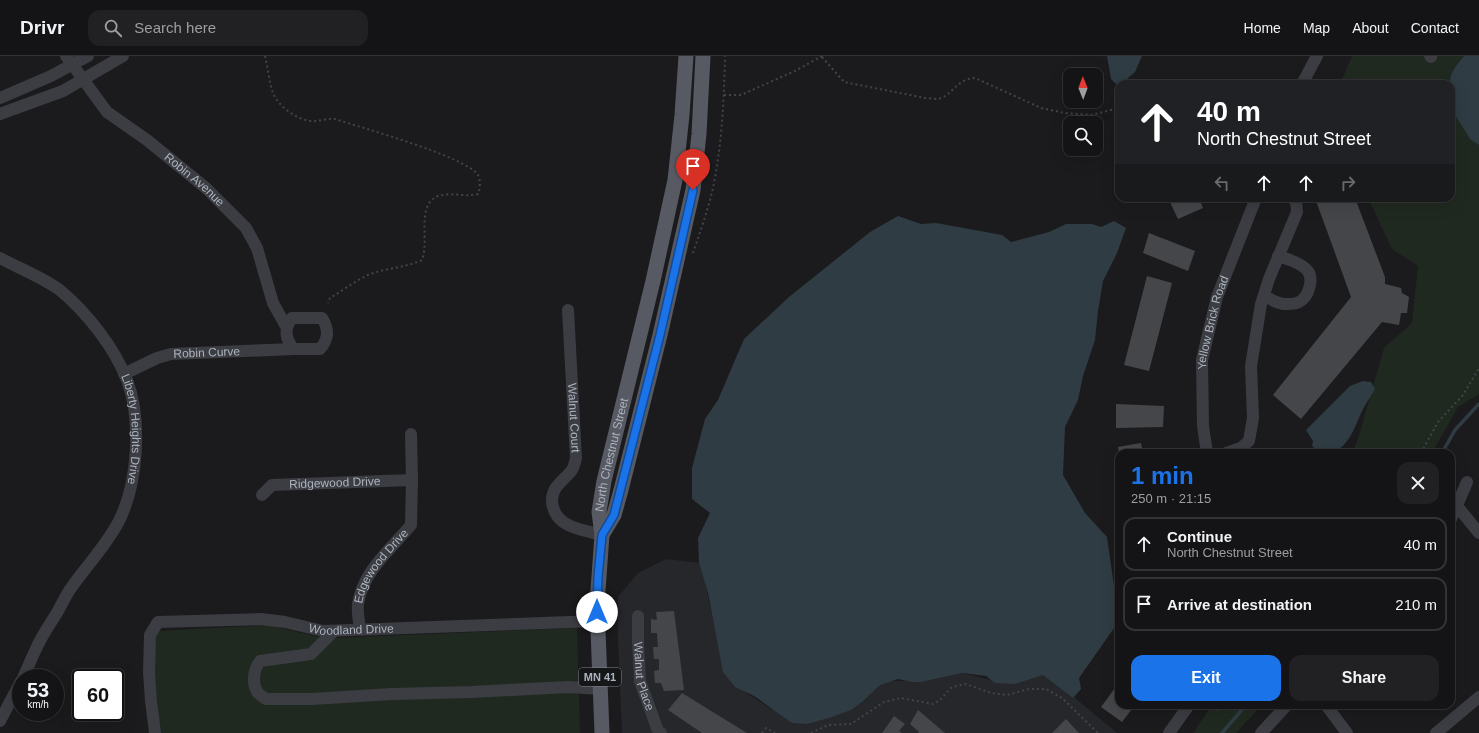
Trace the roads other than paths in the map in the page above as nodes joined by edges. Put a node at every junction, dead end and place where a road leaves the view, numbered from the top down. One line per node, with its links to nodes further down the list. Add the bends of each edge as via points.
1 (88, 56): 6 (street)
2 (123, 56): 7 (street)
3 (686, 56): 29 (main road, North Chestnut Street / MN 41, via 675,180 654,281 604,481 599,512)
4 (703, 56): 29 (main road, North Chestnut Street / MN 41, via 693,190 660,335 614,515)
5 (1317, 56): 8 (street)
6 (70, 60): 7 (street, Robin Avenue); 9 (street, via 51,76)
7 (83, 80): 10 (street, via 63,91); 17 (street, Robin Avenue, via 107,112 147,140 206,188 246,228 257,248 273,303)
8 (1304, 80)
9 (0, 98)
10 (0, 114)
11 (1251, 202): 21 (street, Yellow Brick Road, via 1217,297 1202,360 1203,426)
12 (1296, 202): 13 (street, via 1297,212)
13 (1278, 256): 15 (street); 15 (street, via 1300,264 1307,270 1310,279 1308,292 1299,302 1288,304)
14 (0, 258): 19 (street, Liberty Heights Drive, via 47,282 69,299 96,328 118,360)
15 (1264, 296): 22 (street, via 1251,366 1253,418 1249,441)
16 (568, 310): 29 (street, Walnut Court, via 576,458 572,469 555,490 552,505 562,522)
17 (287, 328): 18 (street, via 287,338); 18 (street, Robin Curve, via 292,318 322,318 326,325 327,338 320,349)
18 (294, 349): 19 (street, Robin Curve, via 171,354)
19 (124, 374): 34 (street, Liberty Heights Drive, via 130,392 136,438 127,501 118,523 100,552 70,590 44,632)
20 (411, 434): 23 (street, Edgewood Drive)
21 (1206, 449)
22 (1238, 449)
23 (412, 480): 25 (street, Ridgewood Drive, via 272,485); 32 (street, Edgewood Drive, via 411,525 365,580 358,605)
24 (1467, 482): 26 (street)
25 (262, 495)
26 (1457, 506): 27 (street); 28 (street)
27 (1455, 510)
28 (1479, 533)
29 (602, 535): 31 (main road, MN 41, via 598,577)
30 (638, 616): 44 (street, Walnut Place, via 640,681 658,731)
31 (598, 621): 32 (street, Woodland Drive); 35 (main road, MN 41)
32 (360, 629): 33 (street, Woodland Drive)
33 (334, 631): 35 (street, via 311,654 260,661 256,667 254,680 257,692 266,699 312,699 568,687); 42 (street, Woodland Drive, via 323,632 261,619 158,622 150,635 149,672)
34 (27, 669)
35 (601, 689): 43 (main road, MN 41)
36 (1479, 697): 48 (street)
37 (12, 699): 41 (street)
38 (1186, 709): 45 (street)
39 (1283, 709): 46 (street)
40 (1329, 709): 47 (street)
41 (0, 721)
42 (155, 733)
43 (602, 733)
44 (661, 733)
45 (1169, 733)
46 (1260, 733)
47 (1347, 733)
48 (1436, 733)

